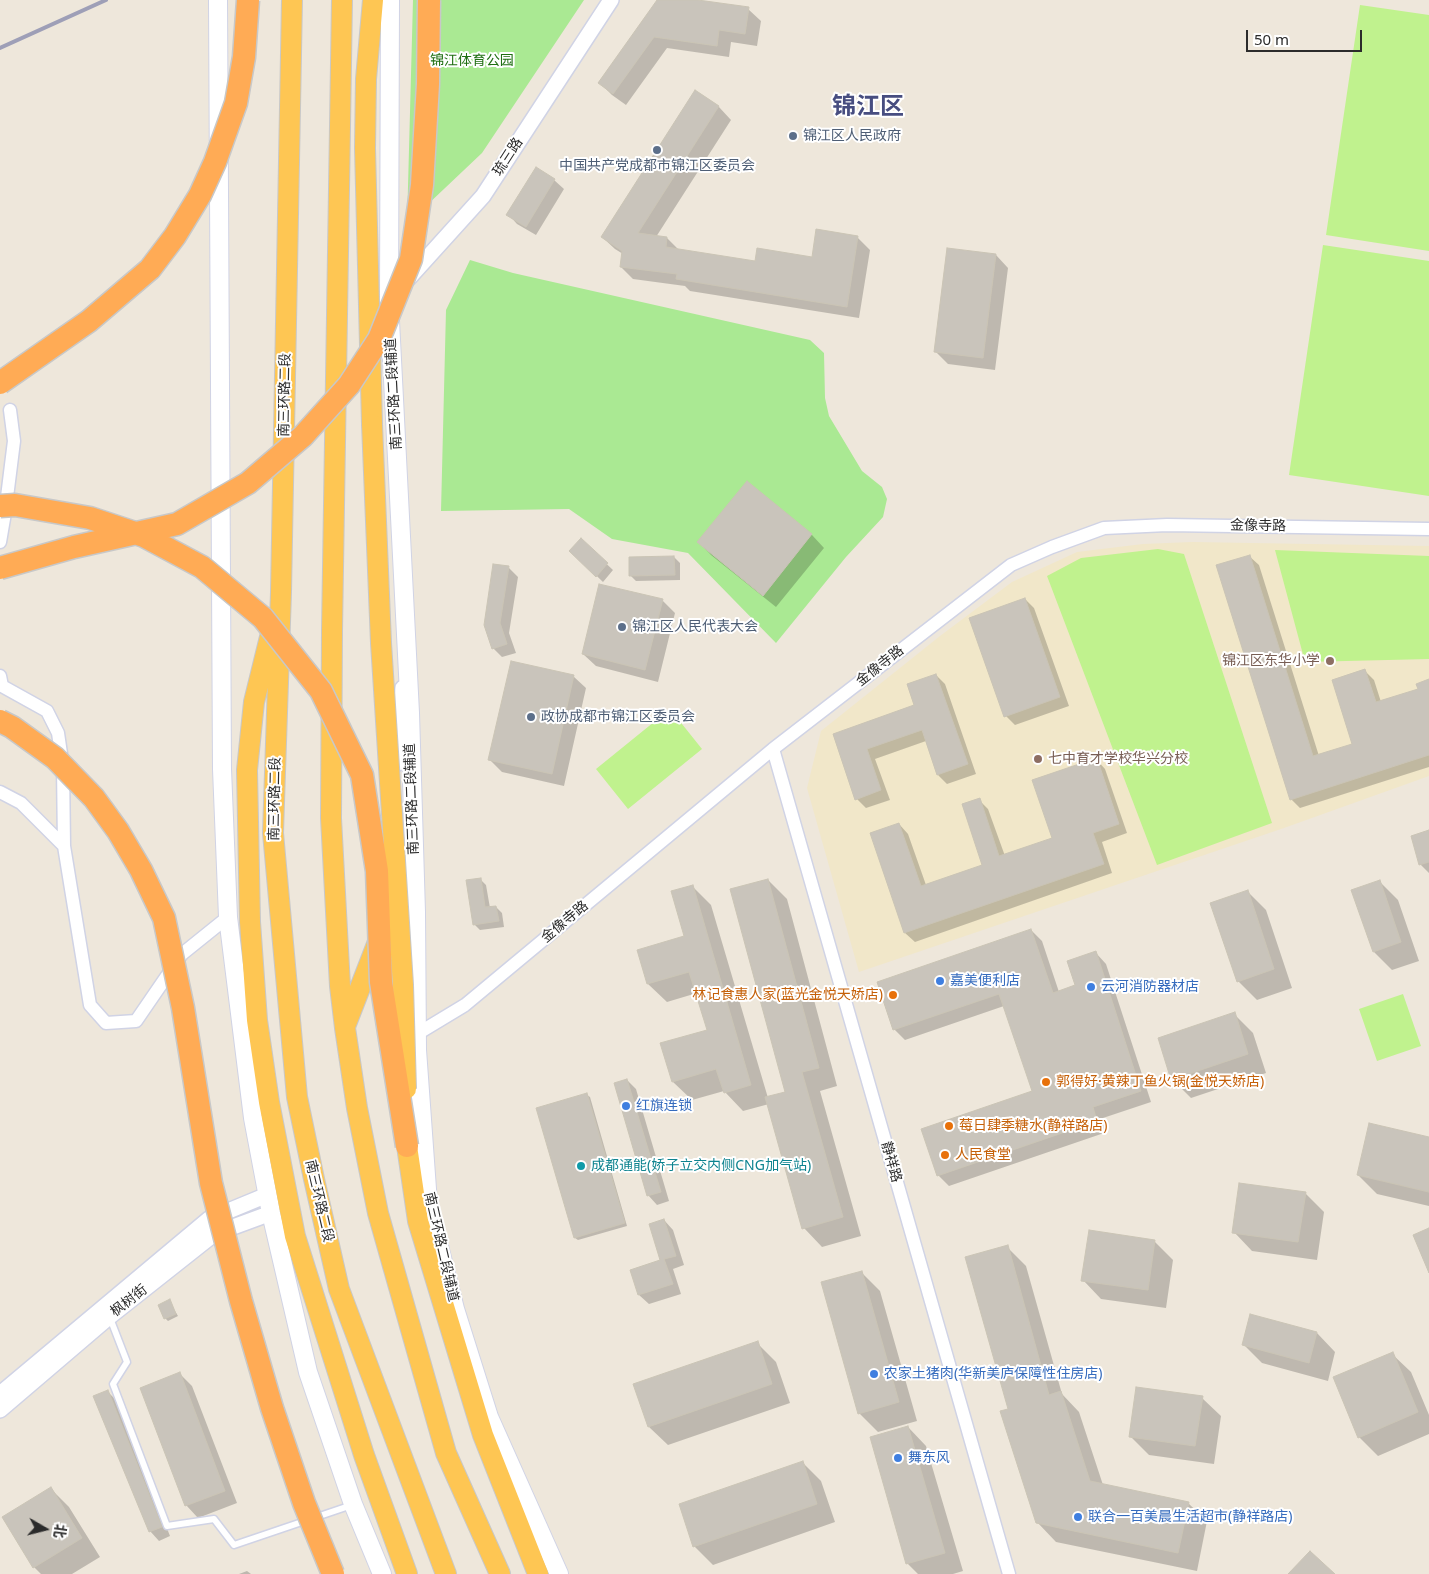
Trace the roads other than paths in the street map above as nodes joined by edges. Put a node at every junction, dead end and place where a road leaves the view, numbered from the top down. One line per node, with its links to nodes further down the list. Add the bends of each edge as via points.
1 (218, 0): 24 (main road, via 222,769)
2 (248, 0): 10 (highway, bridge, via 244,57 236,103 200,195 175,236 150,269 95,316)
3 (292, 0): 16 (highway, 南三环路二段)
4 (342, 0): 25 (highway, via 331,818)
5 (373, 0): 27 (highway, bridge, via 366,79 365,148 372,424 381,643 404,986)
6 (390, 0): 9 (main road, 南三环路二段辅道)
7 (429, 0): 15 (highway, bridge, via 422,186 411,259 379,339 349,385 303,436 248,483 177,524)
8 (611, 0): 9 (street, 琉三路, via 483,196)
9 (389, 300): 17 (main road, 南三环路二段辅道)
10 (0, 383)
11 (10, 410): 14 (street, via 14,441)
12 (0, 506): 27 (highway, bridge, via 15,505 90,518 144,536 202,567 263,618 321,691 362,775 377,871 381,982)
13 (1429, 529): 20 (street, 金像寺路, via 1167,525 1104,528 1011,564)
14 (0, 542)
15 (0, 568)
16 (281, 592): 37 (highway, via 254,702 247,770 250,922 257,1020 295,1236); 38 (highway, 南三环路二段, via 273,833 298,1097 339,1289)
17 (406, 647): 23 (street, via 395,771); 26 (main road, 南三环路二段辅道)
18 (0, 676): 22 (street, via 2,686 47,711 58,733)
19 (0, 720): 35 (highway, bridge, via 55,758 94,798 118,831 164,918 183,1008 211,1183 241,1302 304,1503)
20 (773, 749): 26 (street, 金像寺路, via 465,1005); 42 (street, 静祥路)
21 (0, 792): 22 (street, via 21,803)
22 (64, 846): 24 (street, via 90,1004 106,1023 136,1021 182,954)
23 (393, 902): 25 (highway); 29 (street, via 396,1024)
24 (228, 917): 28 (main road, via 253,1118)
25 (345, 1028): 39 (highway, via 378,1213 446,1453)
26 (417, 1034): 29 (main road, 南三环路二段辅道)
27 (407, 1146): 40 (highway, via 418,1221 483,1435)
28 (267, 1195): 30 (main road); 32 (street, 枫树街, via 209,1219)
29 (428, 1203): 41 (main road, 南三环路二段辅道, via 455,1310 489,1417)
30 (271, 1213): 31 (street, 枫树街, via 214,1234); 34 (main road, via 308,1372)
31 (109, 1317): 33 (street, 枫树街); 34 (lane, via 127,1362 113,1384 167,1526 214,1519 234,1545)
32 (0, 1394)
33 (0, 1410)
34 (353, 1504): 36 (main road)
35 (333, 1574)
36 (382, 1574)
37 (405, 1574)
38 (446, 1574)
39 (500, 1574)
40 (538, 1574)
41 (559, 1574)
42 (1009, 1574)

